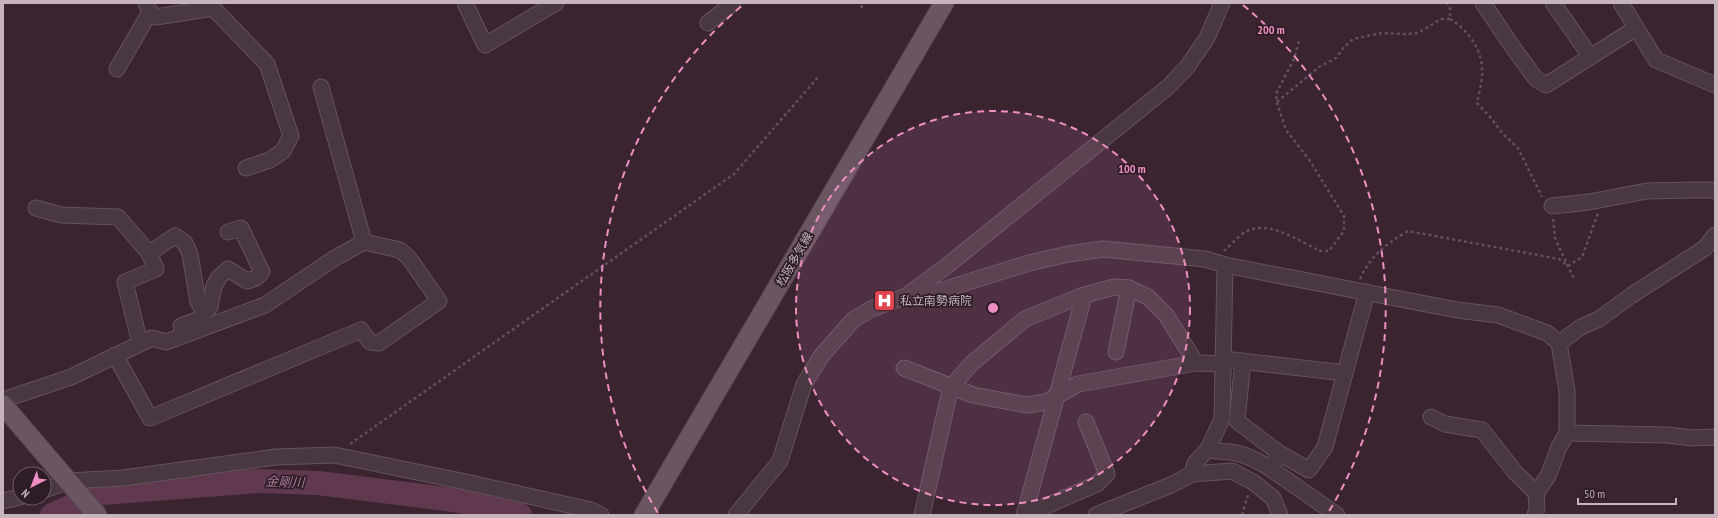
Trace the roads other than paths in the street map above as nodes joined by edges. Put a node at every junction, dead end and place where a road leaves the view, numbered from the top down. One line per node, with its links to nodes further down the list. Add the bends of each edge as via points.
1 (465, 3): 8 (street, via 485,45)
2 (733, 3): 10 (street)
3 (944, 3): 56 (main road, 松阪多気線)
4 (1222, 3): 28 (street, via 1207,38 1187,67 1168,86 948,265)
5 (1483, 3): 12 (street, via 1536,79 1546,85)
6 (1553, 3): 12 (street)
7 (1621, 3): 11 (street)
8 (549, 5)
9 (148, 7): 13 (street); 16 (street, via 156,17 213,8 267,64 291,136 283,151 270,160)
10 (708, 23)
11 (1636, 28): 12 (street); 14 (street, via 1656,60)
12 (1590, 56)
13 (117, 69)
14 (1715, 85)
15 (321, 87): 22 (street)
16 (246, 168)
17 (1715, 191): 18 (street, via 1647,191)
18 (1552, 206)
19 (36, 208): 23 (street, via 61,215 118,217)
20 (228, 232): 29 (street, via 241,228 262,272 256,278 246,281 228,269 219,277 214,286 210,307)
21 (1715, 235): 31 (street, via 1705,248)
22 (364, 242): 30 (street, via 265,306 166,342); 33 (street, via 400,250 409,258 439,301 379,343 370,342 361,330 150,418)
23 (149, 253): 29 (street, via 175,236 185,243 190,254 198,302); 30 (street, via 156,269 124,282)
24 (1225, 265): 26 (street); 28 (street, via 1205,258 1103,249 1030,263 933,293); 34 (street)
25 (1129, 288): 27 (street, via 1114,287); 32 (street); 36 (street, via 1148,297 1166,315)
26 (1361, 291): 31 (street, via 1457,310 1498,315 1547,334); 38 (street)
27 (1081, 296): 39 (street, via 1025,320 971,364); 40 (street, via 1082,304)
28 (904, 297): 57 (street, via 871,309 853,320 822,355 804,384 780,461)
29 (204, 312): 30 (street, via 199,320)
30 (146, 340): 33 (street)
31 (1559, 343): 45 (street, via 1567,391)
32 (1116, 352)
33 (115, 355): 41 (street, via 71,377)
34 (1223, 361): 35 (street); 36 (street); 47 (street, via 1222,419)
35 (1243, 361): 38 (street); 48 (street, via 1237,421)
36 (1196, 363): 40 (street, via 1078,384)
37 (904, 368): 39 (street)
38 (1345, 373): 48 (street, via 1324,447 1309,470)
39 (953, 388): 40 (street, via 973,395 1027,405 1046,402); 58 (street, via 949,394)
40 (1057, 394): 59 (street)
41 (3, 400)
42 (3, 405): 51 (main road)
43 (1432, 417): 53 (street, via 1445,424 1482,430 1515,472)
44 (1086, 422): 59 (street, via 1107,474 1097,484)
45 (1567, 433): 46 (street); 53 (street, via 1559,446 1548,476)
46 (1715, 437)
47 (1208, 448): 49 (street, via 1214,452 1235,452); 50 (street, via 1195,463)
48 (1279, 453): 49 (street)
49 (1271, 469): 62 (street)
50 (1192, 474): 60 (street); 61 (street, via 1232,471 1253,482 1273,498)
51 (74, 487): 52 (street); 54 (main road); 55 (street, via 276,457 334,455 591,510)
52 (52, 489)
53 (1536, 493): 63 (street)
54 (97, 515)
55 (601, 515)
56 (644, 515)
57 (736, 515)
58 (922, 515)
59 (1025, 515)
60 (1096, 515)
61 (1280, 515)
62 (1337, 515)
63 (1535, 515)

